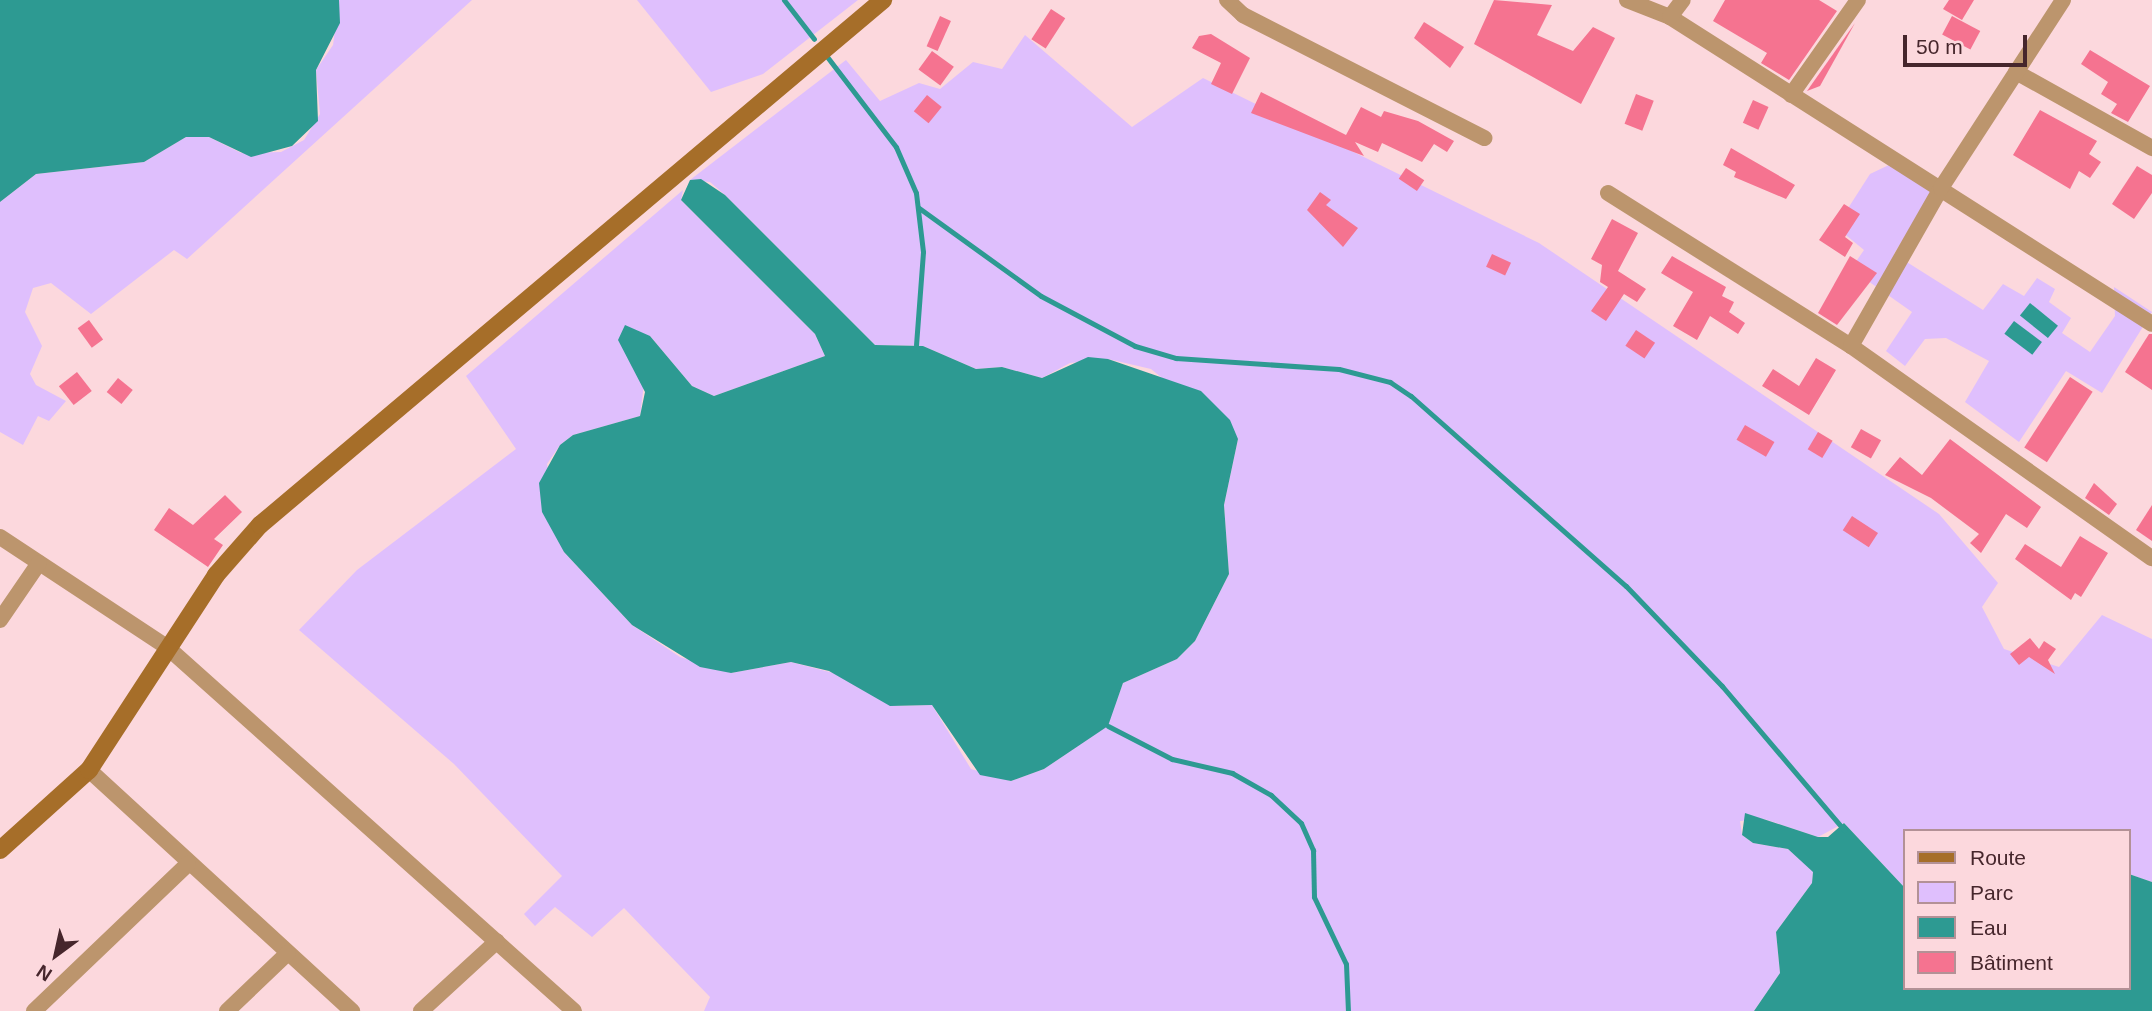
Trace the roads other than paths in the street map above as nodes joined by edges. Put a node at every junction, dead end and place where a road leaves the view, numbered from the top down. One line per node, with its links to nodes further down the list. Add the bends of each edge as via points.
1 (883, 0): 20 (street, via 260,526)
2 (1227, 0): 10 (street, via 1243,15)
3 (1626, 0): 7 (street)
4 (1683, 0): 7 (street)
5 (1858, 0): 9 (street)
6 (2063, 0): 8 (street)
7 (1670, 17): 9 (street)
8 (2016, 72): 11 (street); 12 (street)
9 (1791, 95): 12 (street)
10 (1484, 138)
11 (2152, 148)
12 (1941, 188): 14 (street); 15 (street)
13 (1608, 193): 15 (street)
14 (2152, 324)
15 (1851, 346): 17 (street)
16 (0, 537): 18 (street)
17 (2152, 558)
18 (39, 563): 19 (street); 20 (street)
19 (0, 620)
20 (167, 647): 21 (street); 24 (street)
21 (89, 770): 22 (street); 23 (street)
22 (0, 850)
23 (188, 864): 25 (street); 26 (street)
24 (497, 941): 29 (street); 30 (street)
25 (288, 953): 27 (street); 28 (street)
26 (34, 1011)
27 (227, 1011)
28 (352, 1011)
29 (421, 1011)
30 (573, 1011)

